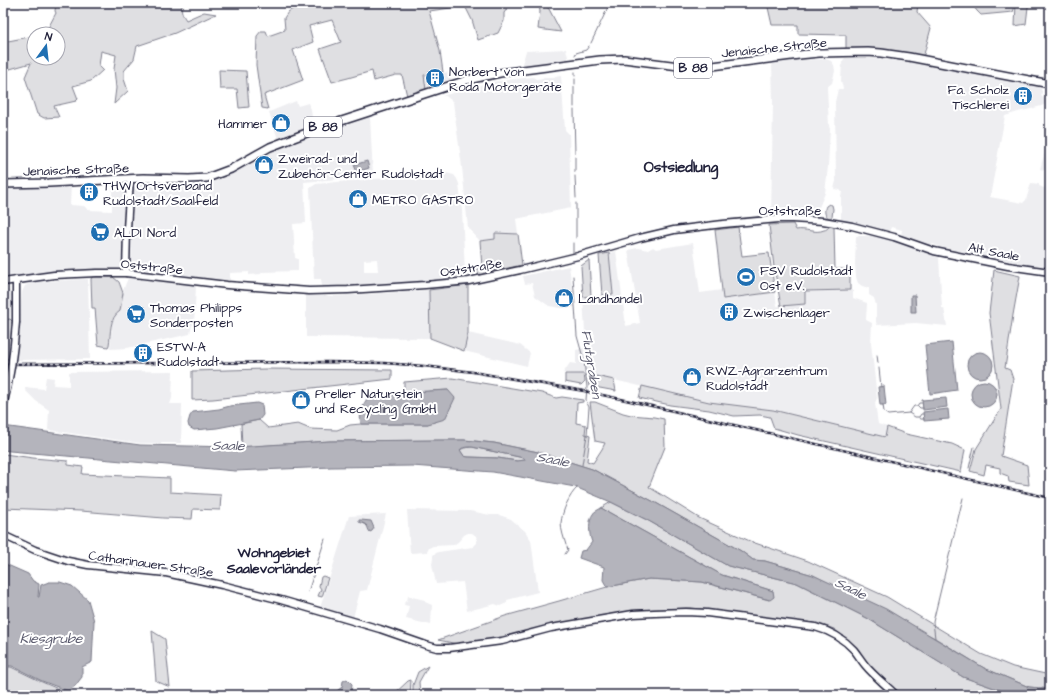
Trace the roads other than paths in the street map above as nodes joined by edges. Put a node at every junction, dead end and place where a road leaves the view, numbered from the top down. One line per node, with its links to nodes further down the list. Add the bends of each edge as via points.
1 (1050, 84): 2 (main road, Jenaische Straße / B 88, via 881,53 799,55 697,68 615,59 597,60 467,80 330,124 270,147 226,171 207,178)
2 (130, 179): 3 (main road, Jenaische Straße / B 88); 6 (street)
3 (3, 184)
4 (934, 251): 5 (street, Alt Saale); 6 (street, Oststraße, via 852,226 818,220 779,219 660,233 520,270 426,285 309,291 227,286)
5 (1050, 272)
6 (126, 273): 7 (street, Oststraße, via 72,274)
7 (16, 280): 8 (street, Oststraße); 9 (street, bridge, via 15,343)
8 (3, 282)
9 (3, 407)
10 (3, 535): 11 (street, Catharinauer Straße, via 35,550 68,561 166,573 216,583 374,627 431,647 502,641 551,628 633,614 707,613 815,626 836,635 850,646 870,671)
11 (896, 695)

